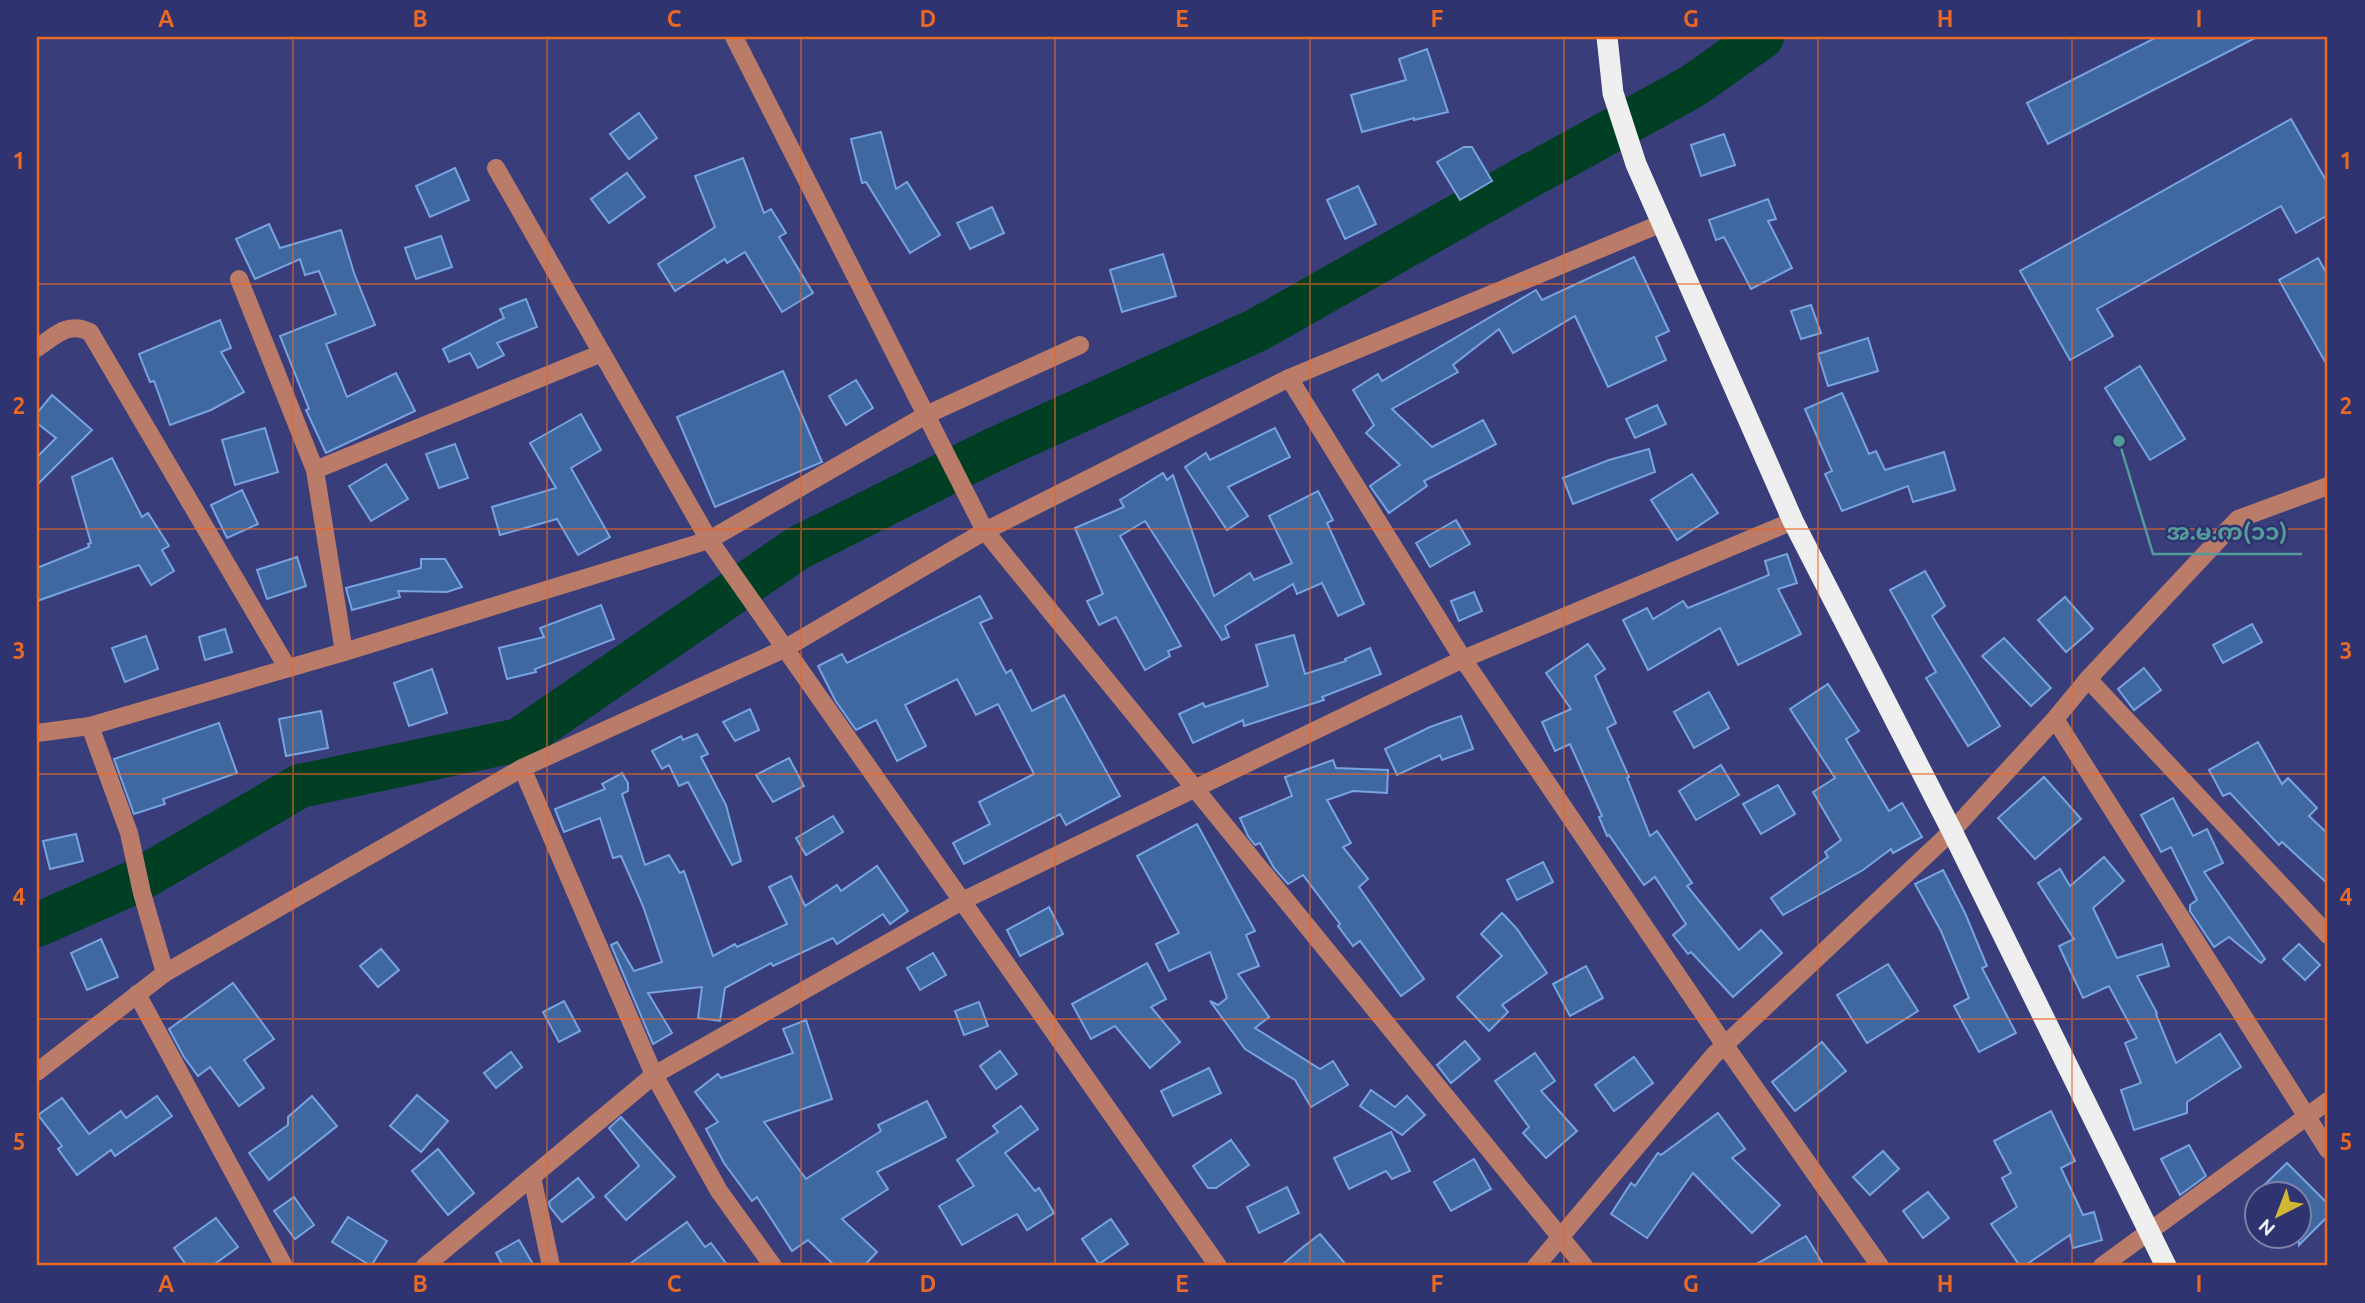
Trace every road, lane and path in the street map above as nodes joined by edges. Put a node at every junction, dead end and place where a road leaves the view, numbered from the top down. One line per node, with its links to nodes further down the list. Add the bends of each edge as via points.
1 (734, 37): 10 (street)
2 (1607, 37): 4 (highway, via 1613,93)
3 (496, 168): 8 (street)
4 (1660, 224): 9 (street); 13 (highway)
5 (239, 279): 11 (street)
6 (1080, 345): 10 (street)
7 (37, 348): 19 (street, via 69,327 90,332)
8 (602, 353): 11 (street); 15 (street)
9 (1289, 379): 14 (street); 18 (street)
10 (926, 415): 14 (street); 15 (street)
11 (315, 470): 17 (street)
12 (2328, 486): 20 (street, via 2238,519)
13 (1793, 521): 18 (street); 26 (highway)
14 (985, 531): 16 (street); 25 (street)
15 (709, 540): 16 (street); 17 (street)
16 (784, 649): 24 (street); 27 (street)
17 (344, 652): 19 (street)
18 (1463, 659): 25 (street); 31 (street)
19 (287, 667): 22 (street)
20 (2088, 679): 21 (street); 28 (street)
21 (2055, 719): 26 (street); 35 (street)
22 (90, 726): 23 (street); 29 (street, via 129,833)
23 (37, 733)
24 (522, 768): 29 (street); 33 (street)
25 (1194, 788): 27 (street); 39 (street)
26 (1952, 831): 31 (street); 38 (highway)
27 (962, 901): 33 (street); 44 (street)
28 (2328, 935)
29 (165, 973): 30 (street)
30 (137, 994): 32 (street); 40 (street)
31 (1724, 1044): 39 (street); 47 (street)
32 (37, 1072)
33 (654, 1075): 37 (street); 43 (street, via 719,1191)
34 (2328, 1101): 35 (street)
35 (2308, 1117): 36 (street); 38 (street)
36 (2328, 1150)
37 (532, 1177): 41 (street); 42 (street)
38 (2150, 1232): 48 (street); 49 (highway)
39 (1560, 1238): 45 (street); 46 (street)
40 (284, 1266)
41 (425, 1266)
42 (551, 1266)
43 (774, 1266)
44 (1218, 1266)
45 (1536, 1266)
46 (1584, 1266)
47 (1880, 1266)
48 (2102, 1266)
49 (2166, 1266)

